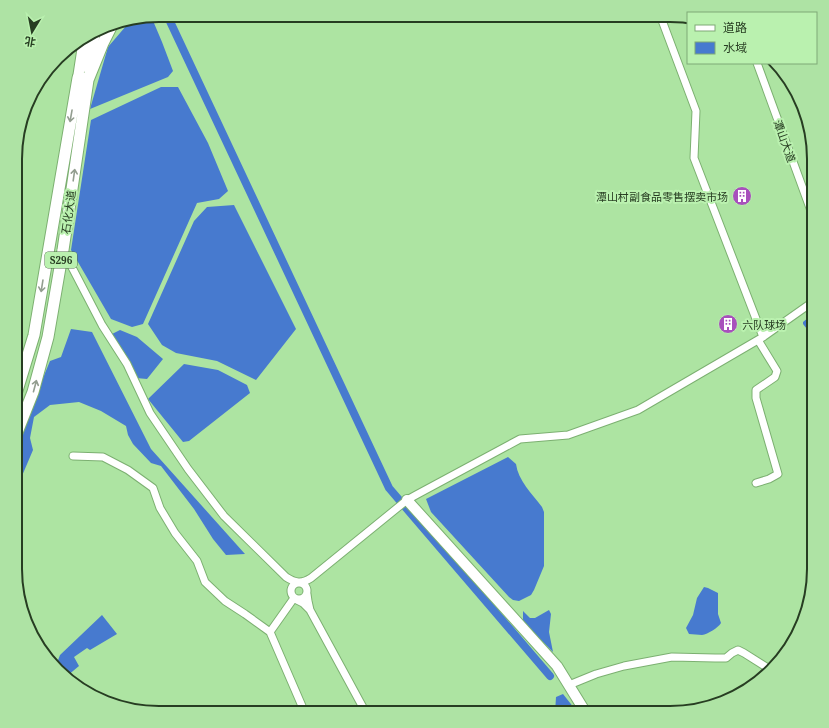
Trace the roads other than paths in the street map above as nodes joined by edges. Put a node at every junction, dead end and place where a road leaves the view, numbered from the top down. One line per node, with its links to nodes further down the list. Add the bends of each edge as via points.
1 (663, 22): 10 (street, via 696,111 694,158)
2 (109, 32): 6 (main road, S296)
3 (94, 38): 6 (street, 石化大道)
4 (84, 44): 6 (street, 石化大道)
5 (757, 64): 7 (street, 潭山大道)
6 (83, 79): 8 (main road, 石化大道 / S296, one-way to 6); 11 (main road, 石化大道 / S296, one-way to 11, via 34,335)
7 (807, 200)
8 (63, 250): 12 (main road, 石化大道 / S296, one-way to 8, via 33,392 48,337); 16 (street, via 102,325 127,364 150,413 188,469 224,516)
9 (807, 306): 10 (street)
10 (761, 338): 14 (street, via 777,371 775,377 756,390 756,398 778,474); 15 (street, via 638,410 568,435 520,439)
11 (22, 362)
12 (22, 420)
13 (73, 456): 23 (street, via 103,457 128,470 152,488 175,533 197,561 205,582 225,601)
14 (756, 483)
15 (407, 500): 17 (street); 25 (street, via 557,666)
16 (286, 576): 18 (street); 19 (street)
17 (311, 578): 18 (street); 20 (street)
18 (301, 583): 19 (street, via 295,584); 20 (street, via 306,586)
19 (291, 591): 21 (street)
20 (308, 592): 21 (street, via 302,599); 22 (street)
21 (295, 599): 22 (street); 23 (street)
22 (310, 610): 27 (street)
23 (270, 632): 26 (street)
24 (765, 667): 25 (street, via 738,650 726,658 672,657 624,666)
25 (569, 685): 28 (street)
26 (302, 706)
27 (362, 706)
28 (582, 706)

